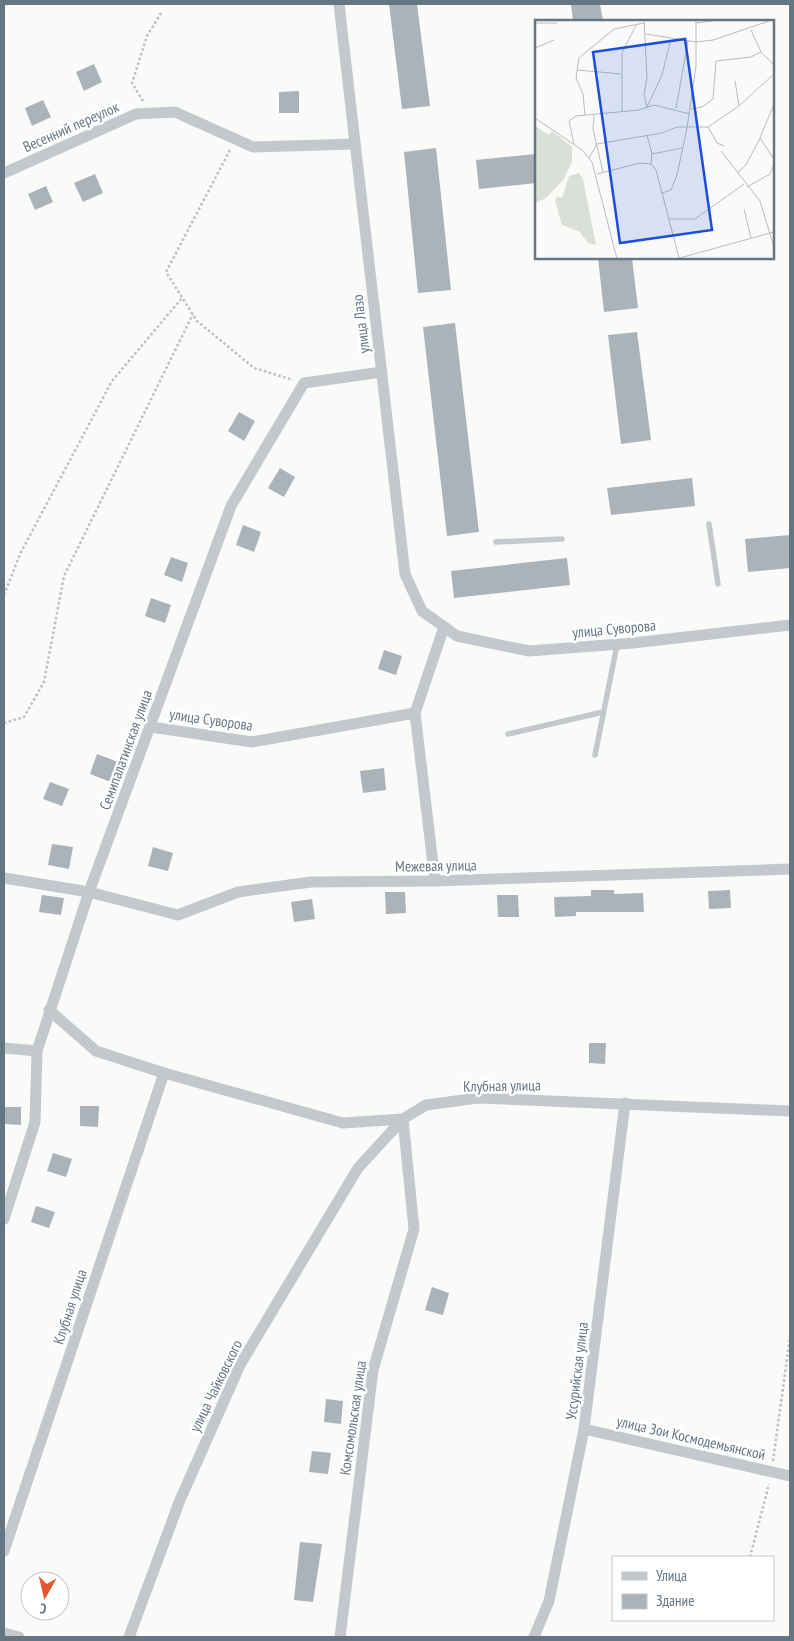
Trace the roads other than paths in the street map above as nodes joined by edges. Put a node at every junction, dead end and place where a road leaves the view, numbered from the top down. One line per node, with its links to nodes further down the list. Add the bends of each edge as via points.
1 (339, 4): 2 (street, улица Лазо)
2 (355, 144): 3 (street, Весенний переулок, via 253,146 175,112 136,114); 4 (street, улица Лазо)
3 (4, 174)
4 (382, 372): 10 (street, улица Лазо, via 405,574 422,611); 14 (street, Семипалатинская улица, via 304,383 231,506)
5 (709, 524): 8 (lane)
6 (562, 538): 7 (lane)
7 (496, 542)
8 (718, 584)
9 (790, 625): 11 (street, улица Суворова)
10 (444, 627): 11 (street, улица Суворова, via 456,636 529,651); 13 (street)
11 (617, 644): 12 (lane)
12 (603, 712): 15 (lane); 16 (lane)
13 (415, 713): 14 (street, улица Суворова, via 252,742); 19 (street)
14 (151, 726): 20 (street, Семипалатинская улица)
15 (508, 734)
16 (595, 755)
17 (790, 868): 19 (street, Межевая улица)
18 (4, 878): 20 (street)
19 (435, 881): 20 (street, Межевая улица, via 311,882 238,892 178,915)
20 (89, 892): 21 (street, Семипалатинская улица)
21 (49, 1010): 23 (street, Семипалатинская улица); 24 (street, Клубная улица, via 96,1051)
22 (4, 1048): 23 (street)
23 (37, 1051): 28 (street, Семипалатинская улица, via 35,1122)
24 (164, 1073): 27 (street, Клубная улица, via 343,1122); 31 (street, Клубная улица)
25 (625, 1103): 26 (street, Клубная улица); 27 (street, Клубная улица, via 478,1098 426,1105); 29 (street, Уссурийская улица)
26 (790, 1111)
27 (403, 1118): 34 (street, улица Чайковского, via 358,1168 240,1365 180,1500); 35 (street, Комсомольская улица, via 414,1229 373,1370)
28 (4, 1219)
29 (584, 1430): 30 (street, улица Зои Космодемьянской); 36 (street, Уссурийская улица, via 549,1601)
30 (790, 1476)
31 (4, 1551)
32 (4, 1633): 33 (street)
33 (20, 1637)
34 (129, 1637)
35 (340, 1637)
36 (534, 1637)

